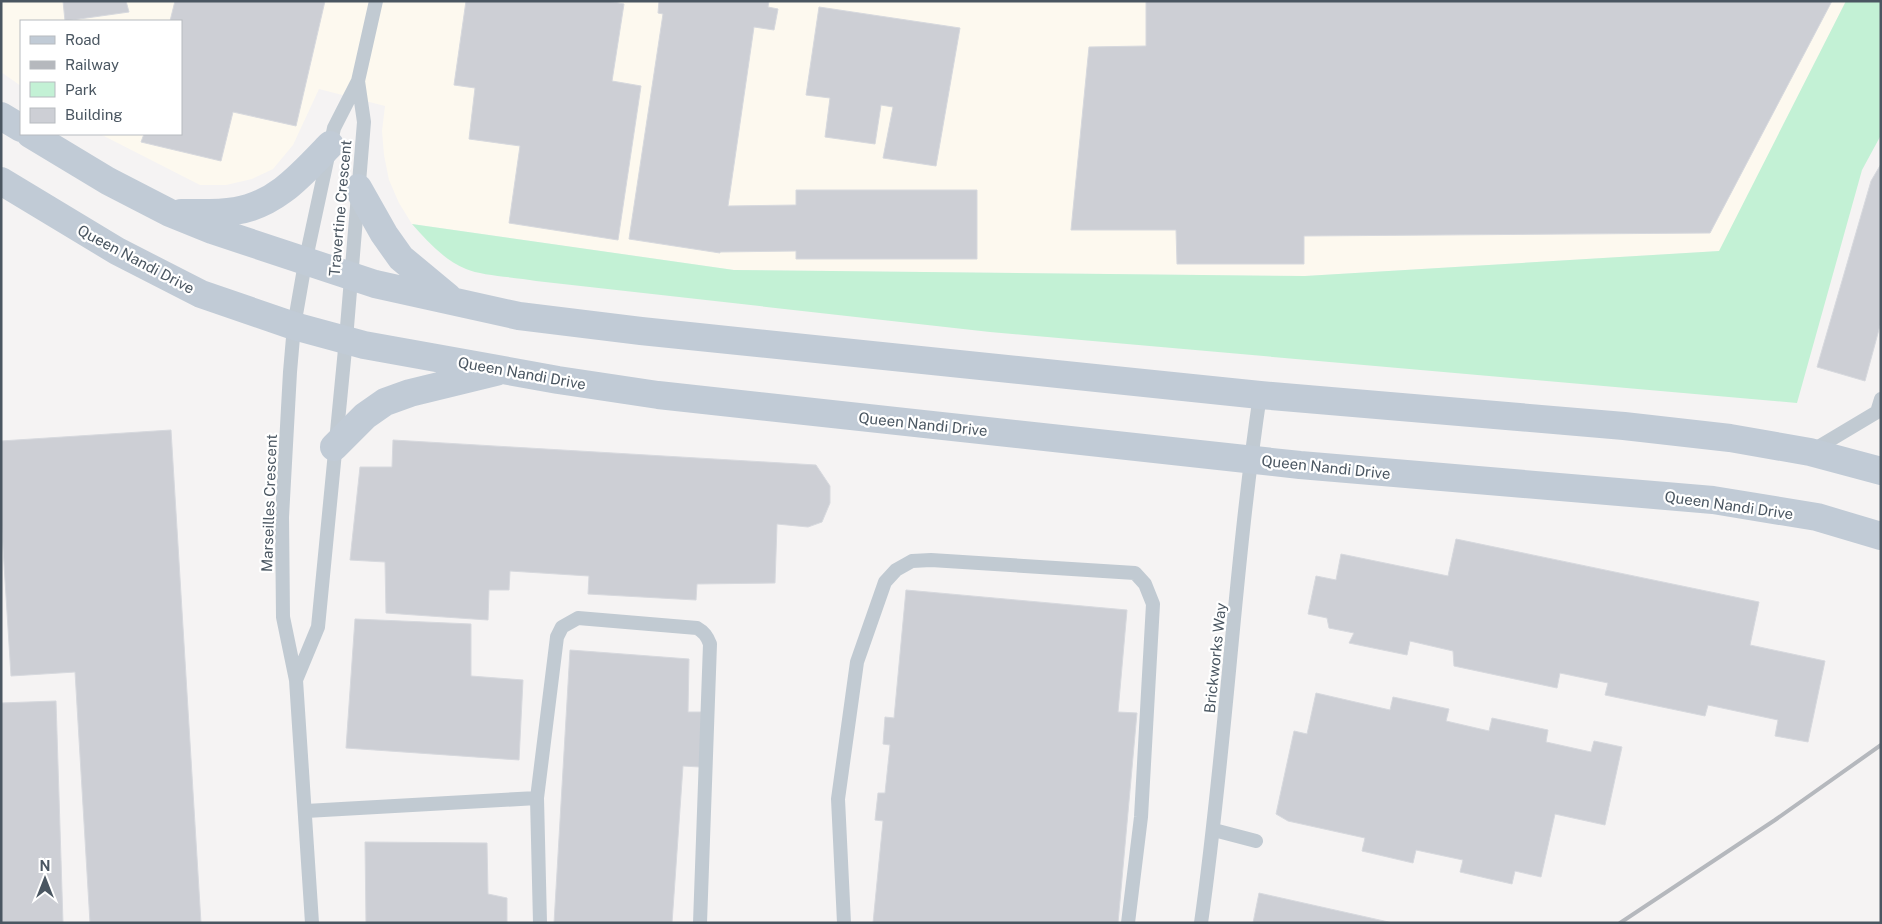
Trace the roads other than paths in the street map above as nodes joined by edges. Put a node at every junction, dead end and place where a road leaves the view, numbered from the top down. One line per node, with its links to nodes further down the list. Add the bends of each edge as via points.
1 (376, 1): 2 (lane, Travertine Crescent)
2 (358, 81): 6 (lane, Travertine Crescent, via 334,128); 8 (lane, Travertine Crescent, via 364,122)
3 (1, 116): 4 (main road)
4 (20, 127)
5 (32, 135): 9 (main road, via 108,181)
6 (330, 145): 9 (main road, via 282,193 258,206 234,212); 10 (lane, Travertine Crescent)
7 (1, 182): 13 (main road, Queen Nandi Drive, via 117,251 201,294)
8 (358, 188): 11 (lane, Travertine Crescent); 12 (main road, via 401,258)
9 (170, 213): 10 (main road)
10 (305, 262): 11 (main road); 13 (lane, Travertine Crescent)
11 (350, 276): 12 (main road); 14 (lane, Travertine Crescent)
12 (455, 303): 16 (main road, via 519,316 641,331)
13 (294, 326): 14 (main road, Queen Nandi Drive); 23 (lane, Marseilles Crescent, via 282,517 283,617)
14 (346, 339): 15 (main road, Queen Nandi Drive, via 364,345); 18 (lane, Marseilles Crescent)
15 (504, 369): 18 (main road, via 385,402 365,416); 20 (main road, Queen Nandi Drive, via 658,395)
16 (1260, 395): 19 (main road, via 1624,426 1730,438); 20 (lane, Brickworks Way)
17 (1879, 410): 19 (lane)
18 (334, 447): 23 (lane, Marseilles Crescent, via 318,627)
19 (1810, 452): 21 (main road)
20 (1250, 459): 22 (main road, Queen Nandi Drive, via 1433,478 1712,500 1817,517); 26 (lane, Brickworks Way)
21 (1881, 471)
22 (1881, 536)
23 (296, 680): 25 (lane, Marseilles Crescent)
24 (537, 798): 25 (lane); 29 (lane); 30 (lane, via 557,637 562,627 578,618 697,628 704,632 710,644)
25 (306, 811): 28 (lane, Marseilles Crescent)
26 (1214, 830): 27 (lane); 33 (lane, Brickworks Way)
27 (1256, 841)
28 (312, 923)
29 (540, 923)
30 (700, 923)
31 (844, 923): 32 (lane, via 838,799 858,662 885,582 896,570 912,562 931,560 1135,573 1145,584 1153,604 1141,817)
32 (1128, 923)
33 (1200, 923)

